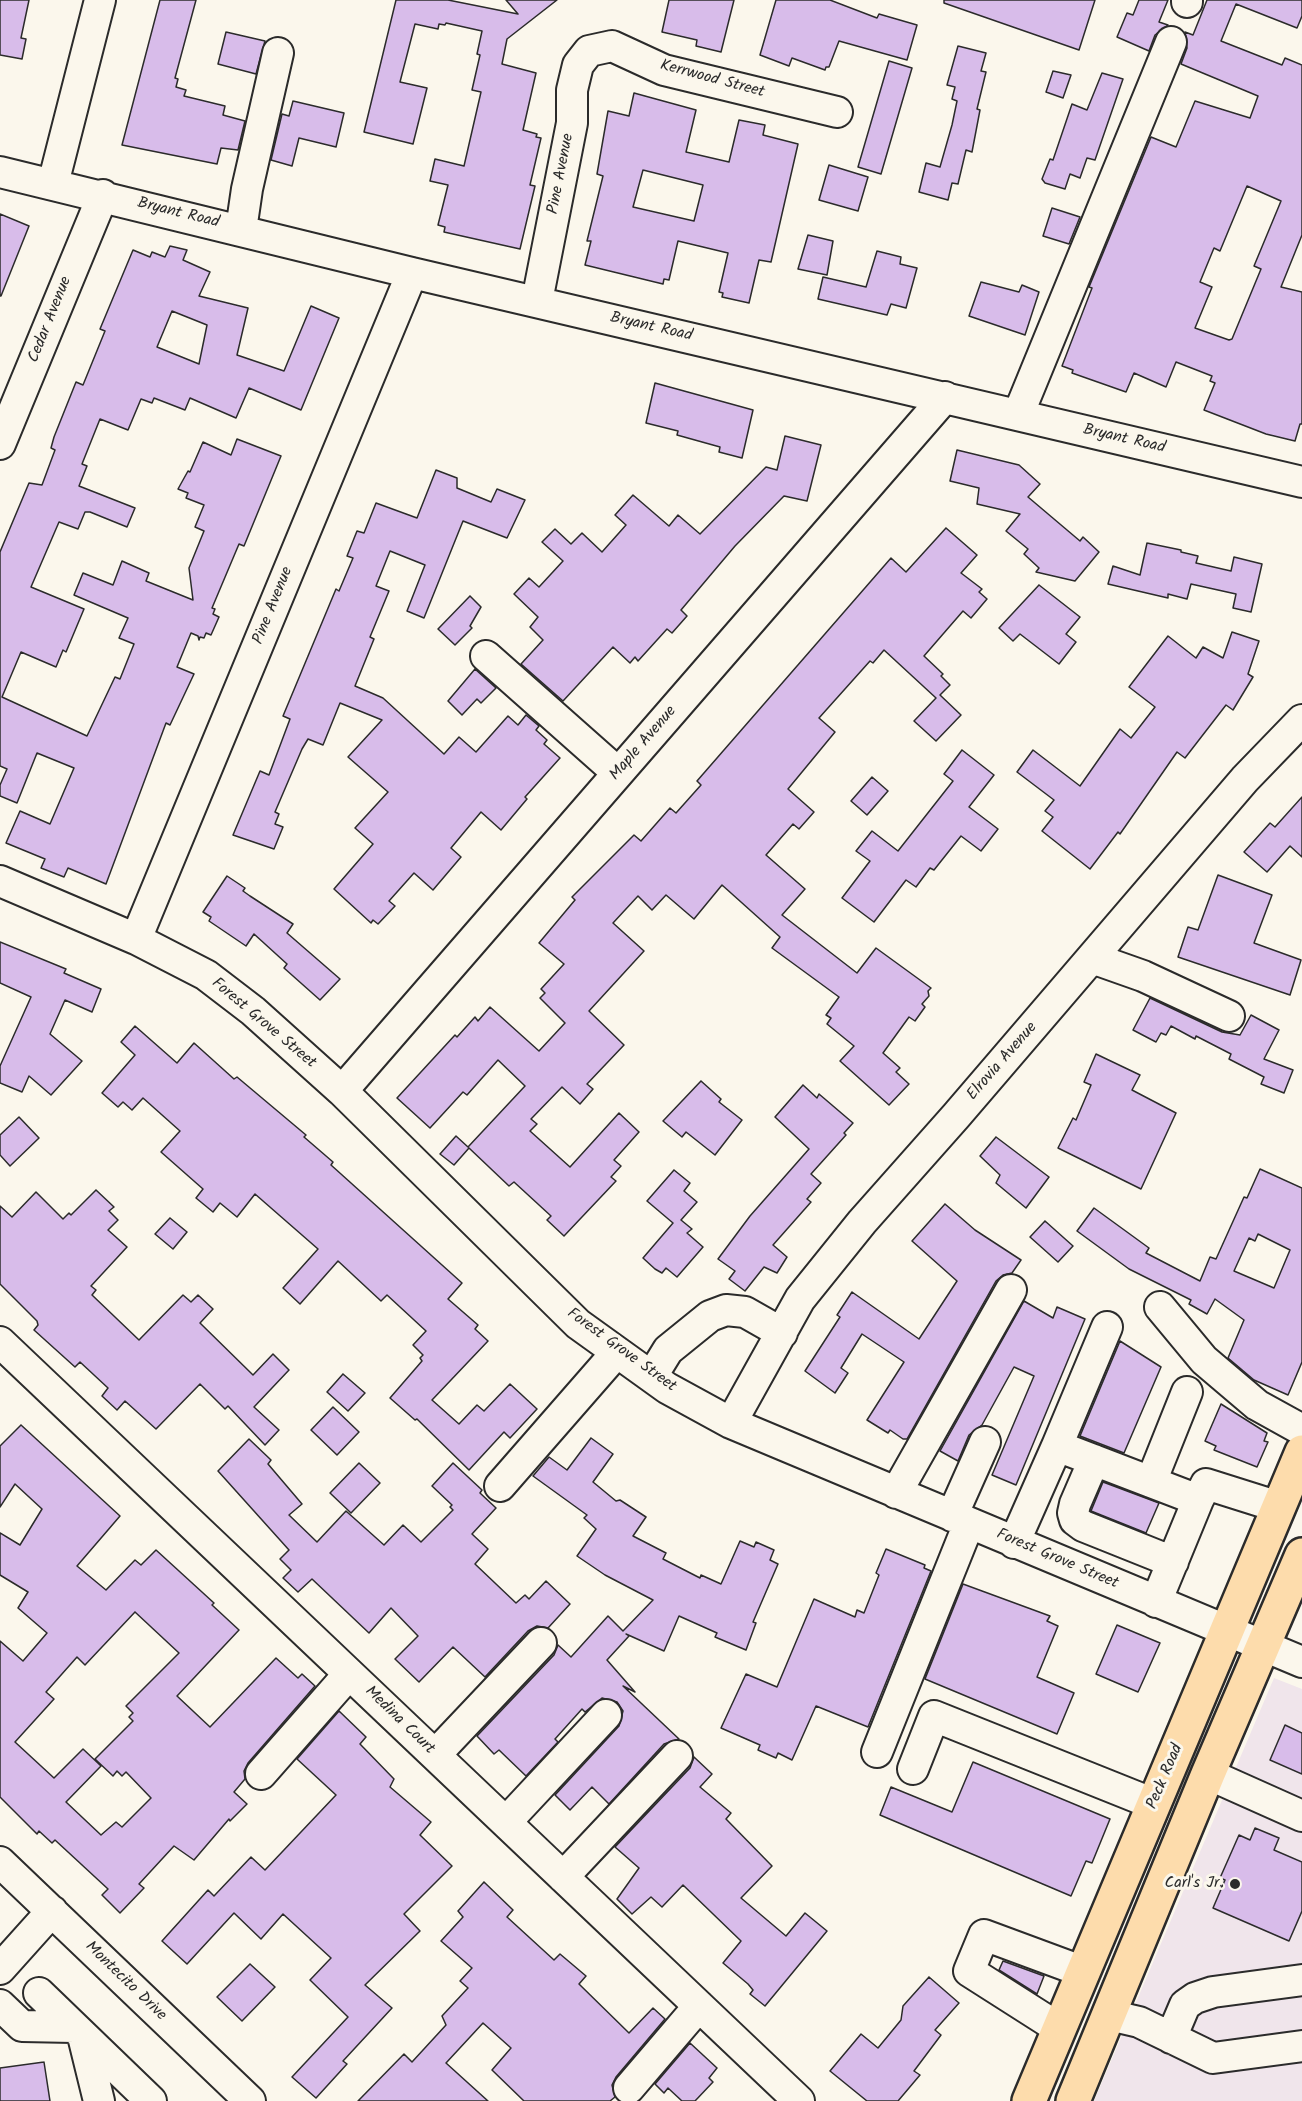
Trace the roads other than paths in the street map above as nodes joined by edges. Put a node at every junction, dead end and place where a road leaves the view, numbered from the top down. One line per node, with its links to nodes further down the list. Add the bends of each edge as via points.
1 (100, 0): 7 (street)
2 (1171, 42): 13 (street)
3 (589, 51): 5 (street, Kerrwood Street, via 612,46 664,70); 11 (street, Pine Avenue, via 578,65 573,123)
4 (278, 53): 9 (street)
5 (837, 112)
6 (0, 172): 7 (street, Bryant Road)
7 (53, 184): 8 (street, Bryant Road)
8 (103, 195): 9 (street, Bryant Road); 14 (street, Cedar Avenue)
9 (241, 230): 10 (street, Bryant Road)
10 (412, 273): 11 (street, Bryant Road); 20 (street, Pine Avenue)
11 (537, 301): 12 (street, Bryant Road)
12 (945, 397): 13 (street, Bryant Road); 18 (street, Maple Avenue)
13 (1018, 415): 15 (street, Bryant Road)
14 (0, 444)
15 (1302, 482)
16 (486, 656): 18 (street)
17 (1302, 720): 21 (street, Elrovia Avenue, via 1245,779)
18 (618, 773): 23 (street, Maple Avenue)
19 (0, 881): 20 (street, Forest Grove Street)
20 (136, 939): 23 (street, Forest Grove Street, via 206,975 253,1011)
21 (1092, 958): 22 (street, via 1143,976); 27 (street, Elrovia Avenue, via 862,1222 801,1299)
22 (1229, 1016)
23 (342, 1091): 29 (street, Forest Grove Street, via 578,1324)
24 (1011, 1290): 40 (street)
25 (1160, 1307): 33 (street, via 1204,1360 1257,1405)
26 (1107, 1327): 35 (street)
27 (782, 1333): 30 (street, via 745,1312 726,1310 710,1316 681,1338); 32 (street, Elrovia Avenue)
28 (0, 1342): 52 (street, Medina Court)
29 (617, 1352): 30 (street, Forest Grove Street); 39 (street)
30 (651, 1376): 32 (street, Forest Grove Street)
31 (1186, 1392): 38 (street)
32 (731, 1424): 40 (street, Forest Grove Street)
33 (1302, 1430)
34 (985, 1442): 43 (street)
35 (1057, 1446): 37 (street); 44 (street)
36 (1302, 1452): 42 (main road, Peck Road)
37 (1094, 1460): 38 (street); 45 (street, via 1073,1513 1075,1520)
38 (1150, 1482): 41 (street)
39 (500, 1486)
40 (896, 1493): 43 (street, Forest Grove Street)
41 (1198, 1500): 42 (street, via 1206,1484); 45 (street)
42 (1279, 1507): 48 (main road, Peck Road)
43 (960, 1520): 44 (street, Forest Grove Street); 54 (street)
44 (1014, 1542): 47 (street, Forest Grove Street)
45 (1173, 1562): 47 (street)
46 (1299, 1572): 50 (main road)
47 (1156, 1602): 48 (street, Forest Grove Street)
48 (1226, 1631): 50 (street, Forest Grove Street); 60 (main road, Peck Road)
49 (541, 1643): 55 (street)
50 (1263, 1647): 51 (street, Forest Grove Street); 59 (main road)
51 (1302, 1662)
52 (349, 1674): 55 (street, Medina Court); 58 (street)
53 (606, 1715): 62 (street)
54 (877, 1752)
55 (435, 1755): 62 (street, Medina Court)
56 (677, 1756): 64 (street)
57 (913, 1769): 60 (street, via 934,1716)
58 (261, 1774)
59 (1208, 1774): 61 (street); 72 (main road)
60 (1154, 1804): 68 (main road, Peck Road)
61 (1302, 1816)
62 (506, 1822): 64 (street, Medina Court)
63 (0, 1862): 65 (street, Montecito Drive)
64 (563, 1877): 71 (street, Medina Court)
65 (52, 1911): 66 (street); 81 (street, Montecito Drive)
66 (0, 1969)
67 (1302, 1980): 76 (street, via 1195,1998 1185,2005)
68 (1078, 1986): 72 (main road); 74 (main road, Peck Road); 74 (street, via 984,1935 969,1971)
69 (39, 1993): 75 (street)
70 (0, 2005): 73 (street, via 22,2026)
71 (699, 2006): 78 (street); 82 (street, Medina Court)
72 (1109, 2015): 76 (street, via 1139,2022); 84 (main road)
73 (13, 2029): 75 (street)
74 (1060, 2029): 83 (main road, Peck Road)
75 (79, 2031): 79 (street); 80 (street)
76 (1171, 2038): 77 (street, via 1213,2058)
77 (1302, 2046)
78 (630, 2088)
79 (99, 2101)
80 (151, 2101)
81 (250, 2101)
82 (799, 2101)
83 (1029, 2101)
84 (1073, 2101)

